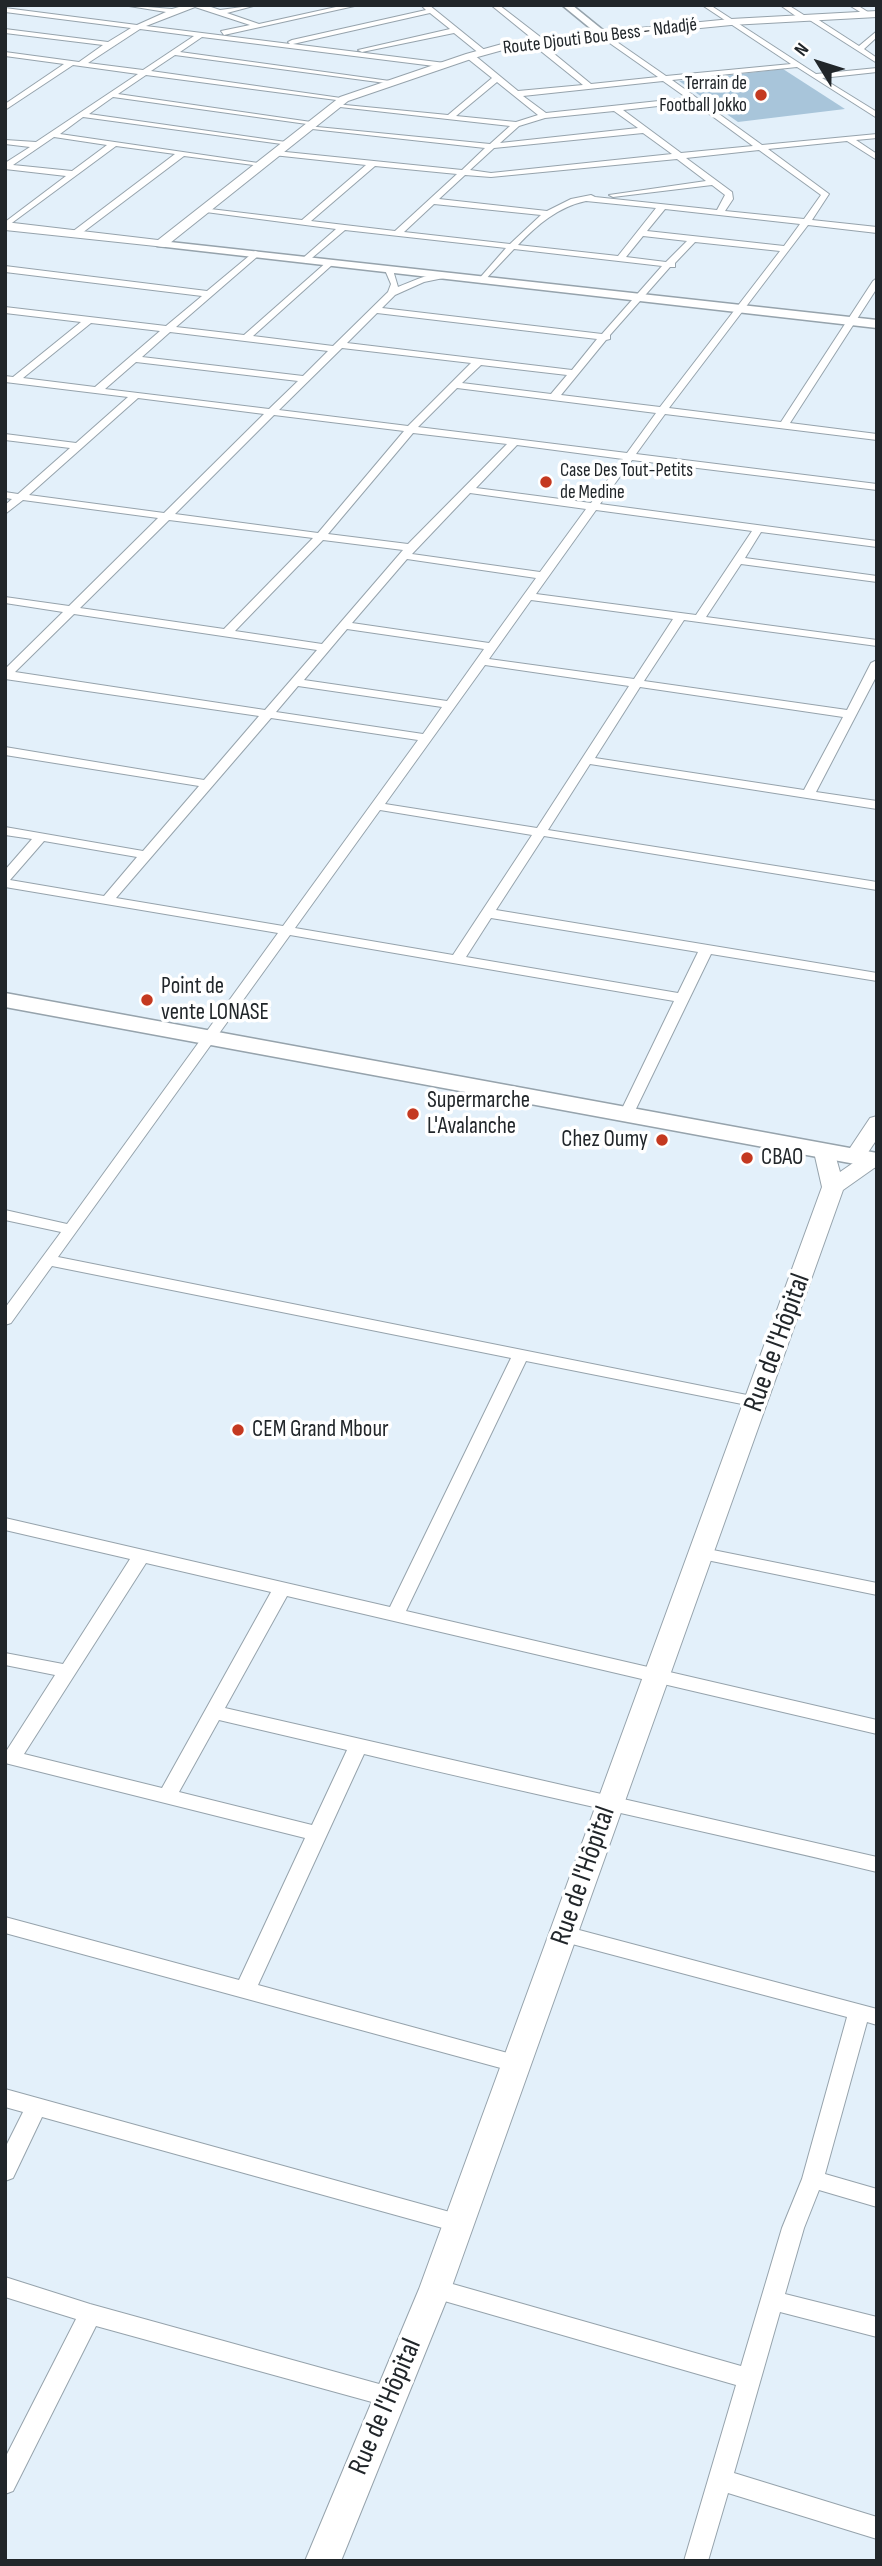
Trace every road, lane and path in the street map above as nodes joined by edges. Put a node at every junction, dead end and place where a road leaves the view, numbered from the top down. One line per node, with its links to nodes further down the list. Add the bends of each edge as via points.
1 (126, 5): 12 (street)
2 (195, 5): 12 (street); 14 (street)
3 (254, 5): 14 (street)
4 (356, 5): 18 (street)
5 (424, 5): 13 (street)
6 (494, 5): 26 (street)
7 (566, 5): 24 (street)
8 (705, 5): 17 (street)
9 (783, 5): 16 (street)
10 (852, 5): 15 (street)
11 (5, 10): 19 (street)
12 (172, 11): 19 (street)
13 (432, 11): 20 (street); 28 (street)
14 (220, 12): 18 (street)
15 (872, 14): 16 (main road, Route Djouti Bou Bess - Ndadjé)
16 (807, 17): 17 (main road, Route Djouti Bou Bess - Ndadjé); 30 (street)
17 (731, 22): 24 (main road, Route Djouti Bou Bess - Ndadjé); 40 (street)
18 (258, 26): 25 (street)
19 (135, 27): 23 (street); 27 (street)
20 (456, 30): 29 (street); 32 (street)
21 (5, 31): 27 (street)
22 (877, 33): 30 (street)
23 (200, 35): 25 (street); 31 (street)
24 (604, 35): 26 (main road, Route Djouti Bou Bess - Ndadjé); 45 (street)
25 (210, 36): 28 (street)
26 (538, 42): 29 (main road, Route Djouti Bou Bess - Ndadjé); 47 (street)
27 (109, 44): 38 (street)
28 (279, 45): 32 (street)
29 (483, 52): 35 (main road, Route Djouti Bou Bess - Ndadjé)
30 (863, 52): 33 (street); 36 (street)
31 (174, 53): 42 (street); 46 (street)
32 (348, 53): 39 (street)
33 (877, 55)
34 (8, 56): 37 (street)
35 (470, 56): 39 (main road, Route Djouti Bou Bess - Ndadjé); 44 (street)
36 (877, 61)
37 (71, 63): 38 (street); 52 (street)
38 (81, 64): 42 (street)
39 (442, 65): 46 (main road, Route Djouti Bou Bess - Ndadjé)
40 (798, 65): 43 (street); 45 (street)
41 (877, 70): 43 (street)
42 (145, 73): 48 (street); 51 (street)
43 (816, 76): 56 (street)
44 (498, 77): 49 (street); 57 (street)
45 (665, 79): 47 (street); 50 (street)
46 (393, 82): 51 (main road, Route Djouti Bou Bess - Ndadjé)
47 (589, 86): 49 (street)
48 (113, 94): 54 (street); 59 (street)
49 (516, 94): 55 (street)
50 (694, 100): 53 (street); 69 (street)
51 (340, 103): 57 (street); 59 (main road, Route Djouti Bou Bess - Ndadjé)
52 (5, 108)
53 (617, 108): 55 (street); 60 (street)
54 (83, 115): 61 (street); 65 (street)
55 (544, 116): 58 (street)
56 (877, 116)
57 (450, 117): 58 (street)
58 (516, 124): 68 (street)
59 (311, 125): 65 (main road, Route Djouti Bou Bess - Ndadjé); 68 (street)
60 (646, 130): 68 (street); 72 (street)
61 (53, 135): 66 (street); 67 (street)
62 (877, 136): 63 (street)
63 (849, 139): 69 (street); 73 (street)
64 (5, 142): 67 (street)
65 (289, 143): 71 (main road, Route Djouti Bou Bess - Ndadjé)
66 (115, 144): 70 (street); 78 (street)
67 (38, 145): 76 (street)
68 (491, 145): 77 (street)
69 (760, 148): 72 (street); 87 (street, via 825,194)
70 (182, 153): 75 (street); 93 (street)
71 (276, 153): 74 (street); 75 (main road, Route Djouti Bou Bess - Ndadjé)
72 (680, 155): 77 (street, via 502,175); 79 (street)
73 (877, 158)
74 (373, 163): 77 (street); 86 (street)
75 (261, 164): 83 (main road, Route Djouti Bou Bess - Ndadjé)
76 (6, 167): 78 (street)
77 (463, 172): 81 (street)
78 (74, 174): 89 (street)
79 (714, 182): 80 (street); 85 (street, via 730,197)
80 (584, 198): 82 (street); 84 (street)
81 (431, 201): 84 (street); 91 (street)
82 (662, 206): 85 (street); 92 (street)
83 (202, 211): 86 (street); 95 (main road, Route Djouti Bou Bess - Ndadjé)
84 (546, 212): 96 (street)
85 (719, 213): 87 (street)
86 (304, 223): 88 (street)
87 (808, 223): 90 (street); 97 (street)
88 (343, 227): 91 (street); 100 (street)
89 (7, 228): 93 (main road)
90 (877, 230)
91 (397, 233): 96 (street)
92 (641, 233): 94 (street); 99 (street)
93 (75, 234): 95 (main road)
94 (693, 239): 97 (street); 102 (street)
95 (161, 244): 98 (street)
96 (513, 247): 99 (street); 106 (street)
97 (787, 249): 111 (street)
98 (255, 254): 100 (street); 108 (street)
99 (620, 259): 102 (street)
100 (306, 260): 101 (street)
101 (329, 263): 104 (street); 119 (street)
102 (671, 265): 110 (street)
103 (5, 269): 108 (street)
104 (389, 270): 105 (street); 109 (street, via 395,284)
105 (449, 276): 106 (street); 109 (street)
106 (482, 280): 110 (street)
107 (877, 281): 115 (street)
108 (210, 293): 117 (street)
109 (392, 293): 112 (street)
110 (637, 298): 111 (street); 118 (street)
111 (741, 309): 115 (street); 130 (street)
112 (376, 310): 118 (street); 120 (street)
113 (8, 312): 114 (street)
114 (89, 320): 117 (street); 124 (street)
115 (849, 321): 116 (street); 132 (street)
116 (877, 324)
117 (169, 329): 119 (street); 121 (street)
118 (607, 337): 123 (street)
119 (246, 338): 120 (street)
120 (339, 347): 122 (street); 125 (street)
121 (135, 359): 125 (street); 127 (street)
122 (478, 362): 123 (street); 126 (street)
123 (575, 373): 129 (street)
124 (10, 379): 127 (street)
125 (306, 380): 131 (street)
126 (456, 385): 129 (street); 133 (street)
127 (98, 390): 128 (street)
128 (136, 395): 131 (street); 137 (street)
129 (554, 397): 130 (street)
130 (663, 410): 132 (street); 138 (street)
131 (273, 412): 133 (street); 145 (street)
132 (784, 425): 135 (street)
133 (411, 429): 136 (street); 147 (street)
134 (5, 436): 137 (street)
135 (877, 436)
136 (514, 443): 138 (street); 140 (street)
137 (78, 446): 142 (street)
138 (630, 456): 139 (street); 143 (street)
139 (877, 487)
140 (469, 490): 143 (street); 149 (street)
141 (5, 495): 142 (street)
142 (21, 497): 144 (street); 145 (street)
143 (593, 507): 146 (street); 151 (street)
144 (5, 511)
145 (169, 515): 147 (street); 155 (street)
146 (758, 529): 148 (street); 150 (street)
147 (322, 535): 149 (street); 159 (street)
148 (877, 544)
149 (408, 552): 151 (street); 158 (street)
150 (738, 560): 152 (street); 157 (street)
151 (544, 576): 153 (street)
152 (877, 579)
153 (529, 596): 156 (street); 161 (street)
154 (5, 600): 155 (street)
155 (73, 610): 159 (street); 165 (street)
156 (680, 617): 157 (street); 167 (street)
157 (699, 619): 160 (street)
158 (345, 625): 161 (street); 162 (street)
159 (227, 632): 162 (street)
160 (877, 643)
161 (492, 647): 163 (street)
162 (326, 648): 166 (street)
163 (482, 661): 167 (street); 168 (street)
164 (877, 663): 170 (street)
165 (6, 675): 169 (street)
166 (296, 682): 168 (street); 169 (street)
167 (637, 684): 170 (street); 173 (street)
168 (450, 705): 171 (street)
169 (268, 714): 171 (street); 174 (street)
170 (850, 714): 175 (street)
171 (426, 738): 177 (street)
172 (5, 751): 174 (street)
173 (587, 760): 175 (street); 179 (street)
174 (208, 784): 181 (street)
175 (808, 794): 176 (street)
176 (877, 805)
177 (377, 806): 179 (street); 187 (street)
178 (5, 831): 180 (street)
179 (540, 832): 184 (street); 186 (street)
180 (41, 837): 181 (street); 182 (street)
181 (146, 855): 185 (street)
182 (5, 878)
183 (5, 883): 185 (street)
184 (877, 886)
185 (107, 900): 187 (street)
186 (488, 913): 188 (street); 189 (street)
187 (286, 931): 189 (street); 193 (street)
188 (706, 949): 190 (street); 191 (street)
189 (457, 960): 191 (street)
190 (877, 977)
191 (682, 998): 194 (street)
192 (5, 1000): 193 (highway)
193 (209, 1038): 194 (highway); 200 (street)
194 (625, 1115): 196 (highway)
195 (877, 1122): 197 (main road)
196 (825, 1152): 197 (highway); 198 (main road)
197 (867, 1160): 198 (main road)
198 (833, 1187): 204 (main road, Rue de l'Hôpital)
199 (5, 1216): 200 (street)
200 (71, 1229): 201 (street)
201 (48, 1260): 202 (street); 203 (street)
202 (5, 1320)
203 (520, 1356): 204 (street); 210 (street)
204 (757, 1402): 206 (main road, Rue de l'Hôpital)
205 (5, 1524): 207 (street)
206 (703, 1554): 209 (street); 213 (main road, Rue de l'Hôpital)
207 (141, 1556): 208 (street); 212 (street)
208 (282, 1588): 210 (street); 214 (street)
209 (877, 1589)
210 (395, 1615): 213 (street)
211 (5, 1659): 212 (street)
212 (66, 1671): 217 (street)
213 (657, 1676): 215 (street); 219 (main road, Rue de l'Hôpital)
214 (214, 1712): 216 (street); 218 (street)
215 (877, 1727)
216 (358, 1746): 219 (street); 220 (street)
217 (8, 1757): 218 (street)
218 (167, 1797): 220 (street)
219 (609, 1805): 221 (street); 223 (main road, Rue de l'Hôpital)
220 (317, 1834): 224 (street)
221 (877, 1866)
222 (5, 1926): 224 (street)
223 (564, 1934): 225 (street); 226 (main road, Rue de l'Hôpital)
224 (245, 1990): 226 (street)
225 (868, 2015): 230 (street)
226 (519, 2064): 232 (main road, Rue de l'Hôpital)
227 (5, 2098): 228 (street)
228 (36, 2106): 229 (street); 232 (street)
229 (5, 2172)
230 (813, 2179): 231 (street); 235 (street, via 793,2228)
231 (877, 2198)
232 (457, 2223): 234 (main road, Rue de l'Hôpital)
233 (5, 2287): 236 (street)
234 (435, 2290): 238 (street); 239 (main road, Rue de l'Hôpital)
235 (774, 2301): 237 (street); 238 (street)
236 (90, 2314): 239 (street); 241 (street)
237 (877, 2327)
238 (749, 2378): 240 (street)
239 (390, 2397): 243 (main road, Rue de l'Hôpital)
240 (718, 2479): 242 (street); 244 (street)
241 (5, 2483)
242 (877, 2528)
243 (323, 2561)
244 (696, 2561)

